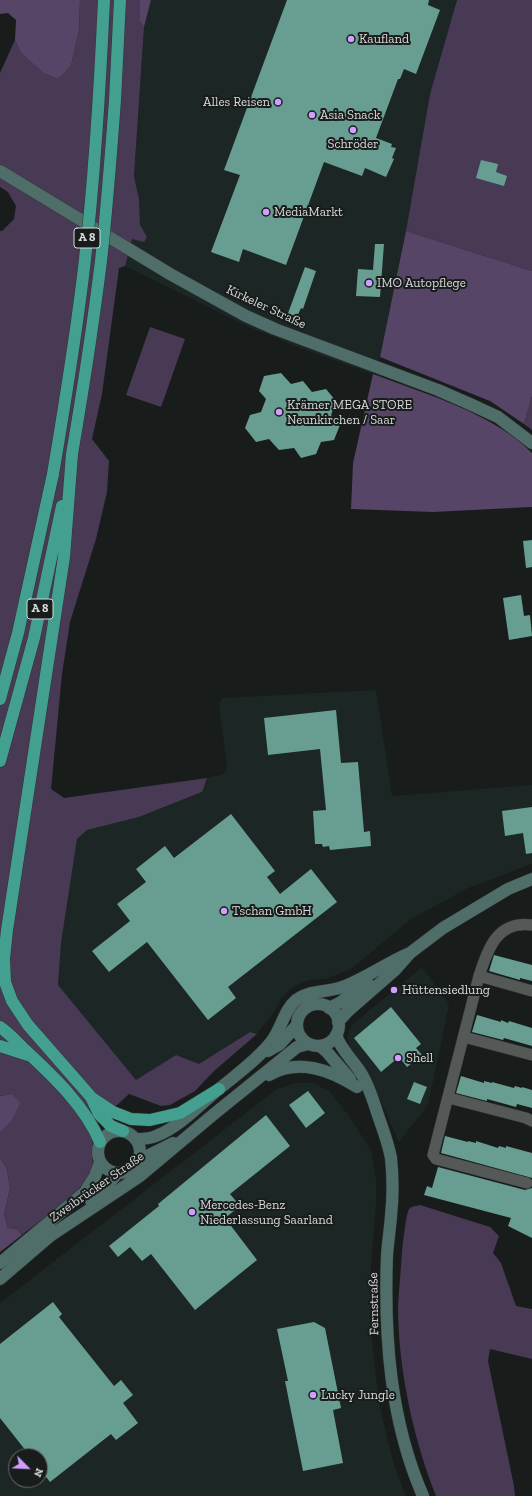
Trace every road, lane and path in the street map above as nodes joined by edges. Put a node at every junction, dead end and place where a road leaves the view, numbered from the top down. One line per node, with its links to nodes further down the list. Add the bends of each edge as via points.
1 (104, 0): 6 (highway, A 8, bridge, via 99,102 85,259 70,371 53,474)
2 (120, 0): 5 (highway, A 8, bridge, via 102,245 92,330)
3 (0, 171): 4 (main road, Kirkeler Straße, via 170,274 246,316 470,404 498,418)
4 (532, 443)
5 (72, 454): 7 (highway, A 8, via 34,638); 28 (highway, via 64,557 4,959 5,982 12,1001 28,1025)
6 (0, 699)
7 (0, 761)
8 (532, 879): 10 (main road, Zweibrücker Straße, via 508,889 463,915)
9 (532, 925): 12 (street, via 511,926 499,934 488,949)
10 (410, 953): 11 (main road, Zweibrücker Straße); 15 (main road, Zweibrücker Straße)
11 (393, 960): 14 (main road, Zweibrücker Straße, via 341,1002); 24 (main road, Zweibrücker Straße, via 346,986 332,991 308,994 295,1001 272,1042)
12 (479, 976): 13 (street); 19 (street)
13 (532, 991)
14 (329, 1008): 15 (main road); 16 (main road, via 317,1005 306,1009 298,1019)
15 (338, 1022): 18 (main road)
16 (297, 1025): 20 (main road, via 300,1036); 24 (main road, Zweibrücker Straße, via 280,1044)
17 (0, 1027): 23 (highway)
18 (336, 1035): 20 (main road, via 332,1041); 30 (main road, Fernstraße, via 338,1043 362,1073)
19 (464, 1037): 22 (street); 29 (street)
20 (314, 1045): 25 (main road, Zweibrücker Straße, via 297,1047); 26 (main road, Fernstraße, via 327,1052)
21 (0, 1046): 23 (highway)
22 (532, 1056)
23 (32, 1057): 35 (highway, via 76,1103 94,1128)
24 (250, 1064): 27 (main road, Zweibrücker Straße)
25 (250, 1086): 26 (main road, via 294,1066 309,1066 340,1076); 31 (main road, Zweibrücker Straße)
26 (357, 1087): 30 (main road, Fernstraße)
27 (219, 1089): 28 (highway, via 180,1113 150,1120 131,1120 113,1112); 34 (main road, Zweibrücker Straße, via 172,1128 156,1136)
28 (91, 1097): 33 (highway, via 100,1114 111,1126)
29 (448, 1098): 32 (street); 39 (street, via 434,1157)
30 (376, 1110): 43 (main road, Fernstraße, via 390,1157 392,1180 386,1306 390,1362 396,1408 413,1474)
31 (214, 1114): 37 (main road, Zweibrücker Straße); 40 (main road, Zweibrücker Straße, via 140,1176)
32 (532, 1121)
33 (123, 1132): 34 (main road); 35 (main road, via 110,1133)
34 (135, 1140): 37 (main road, via 140,1152)
35 (100, 1142): 36 (main road)
36 (100, 1162): 38 (main road, via 107,1170); 41 (main road, Zweibrücker Straße, via 85,1192)
37 (136, 1164): 38 (main road, via 125,1172)
38 (118, 1173): 40 (main road, Zweibrücker Straße, via 101,1192)
39 (527, 1183)
40 (50, 1236): 42 (main road, Zweibrücker Straße)
41 (0, 1263)
42 (0, 1278)
43 (423, 1496)

